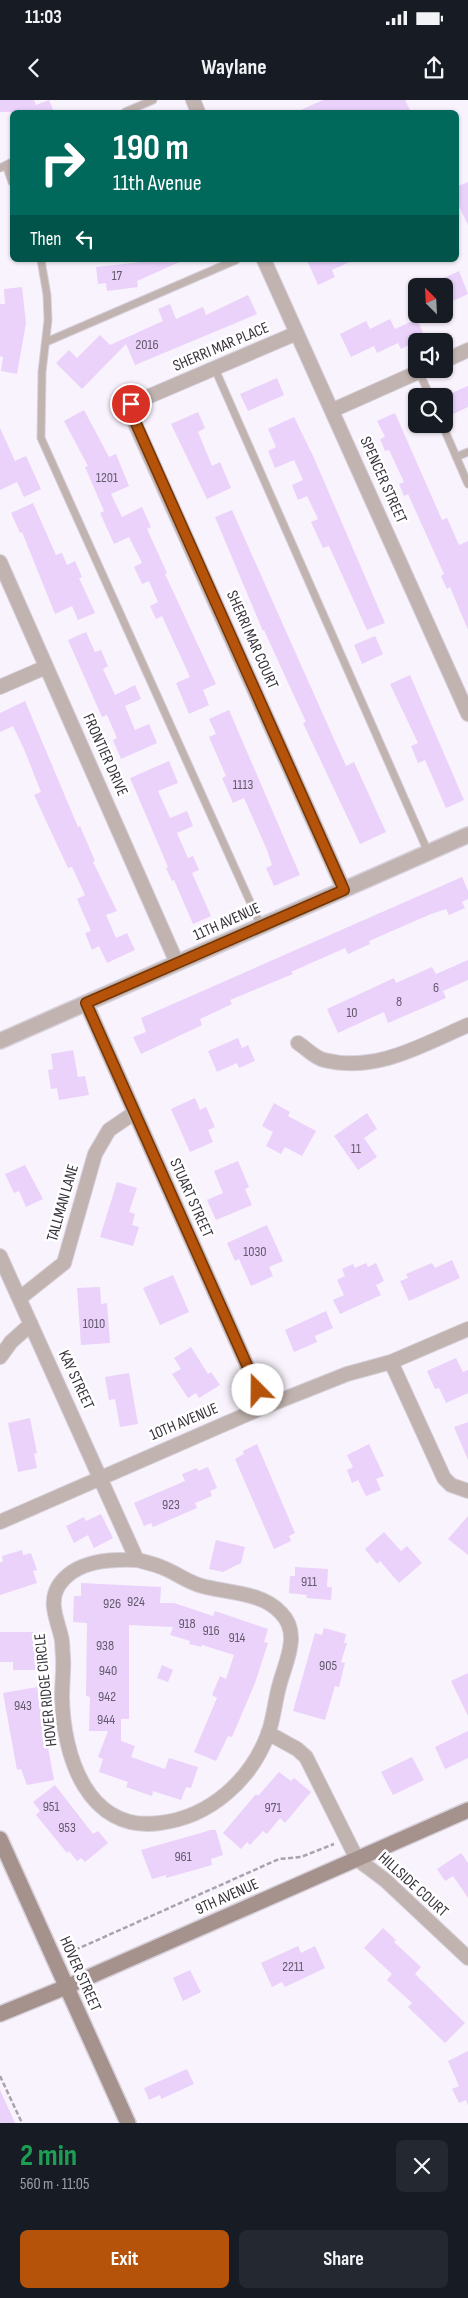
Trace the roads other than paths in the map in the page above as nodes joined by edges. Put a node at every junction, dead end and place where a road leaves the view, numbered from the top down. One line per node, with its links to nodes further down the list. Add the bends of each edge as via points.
1 (153, 100): 2 (lane)
2 (130, 110)
3 (40, 262): 7 (lane, via 47,294)
4 (231, 262): 7 (lane)
5 (265, 262): 6 (street, SPENCER STREET)
6 (297, 333): 10 (street, SHERRI MAR PLACE); 13 (street, SPENCER STREET)
7 (46, 342): 25 (lane, via 41,438)
8 (468, 350): 9 (street)
9 (453, 357)
10 (215, 369): 12 (street, SHERRI MAR PLACE); 23 (lane)
11 (408, 376): 13 (street)
12 (131, 404): 24 (street, SHERRI MAR COURT, via 134,419)
13 (333, 410): 21 (street, SPENCER STREET)
14 (446, 433): 16 (lane)
15 (468, 452): 16 (lane)
16 (456, 457): 17 (lane)
17 (468, 484)
18 (0, 562): 19 (street, FRONTIER DRIVE)
19 (46, 667): 20 (street); 26 (street, FRONTIER DRIVE)
20 (0, 687)
21 (468, 714)
22 (468, 835): 23 (street, 11TH AVENUE)
23 (428, 852): 24 (street, 11TH AVENUE)
24 (344, 890): 25 (street, 11TH AVENUE)
25 (261, 926): 26 (street, 11TH AVENUE)
26 (177, 963): 27 (street, 11TH AVENUE)
27 (86, 1003): 29 (street, 11TH AVENUE); 31 (street, STUART STREET)
28 (468, 1025): 30 (street, via 390,1059 364,1063 322,1060)
29 (0, 1041)
30 (298, 1043)
31 (134, 1113): 33 (street, TALLMAN LANE, via 103,1138 64,1263); 38 (street, STUART STREET)
32 (0, 1256): 33 (street, KAY STREET)
33 (20, 1298): 34 (street, KAY STREET)
34 (31, 1324): 36 (street); 39 (street, KAY STREET)
35 (468, 1329): 37 (street, 10TH AVENUE)
36 (0, 1357)
37 (391, 1362): 38 (street, 10TH AVENUE, via 347,1374); 40 (street, via 444,1478 451,1485)
38 (265, 1406): 39 (street, 10TH AVENUE)
39 (101, 1477): 41 (street, 10TH AVENUE); 42 (street)
40 (468, 1491)
41 (0, 1522)
42 (137, 1560): 43 (street, HOVER RIDGE CIRCLE, via 161,1566 200,1585 255,1598 271,1604 282,1613 291,1636 290,1657 280,1681); 43 (street, HOVER RIDGE CIRCLE, via 110,1559 89,1564 69,1575 58,1586 53,1602 64,1662 62,1698 66,1737 74,1767 86,1791 113,1816 135,1823 159,1824 183,1818 217,1802 237,1785 257,1758)
43 (268, 1733): 46 (street, via 297,1749 306,1758)
44 (468, 1810): 46 (main road, 9TH AVENUE)
45 (0, 1839): 48 (main road, HOVER STREET)
46 (357, 1859): 47 (street, HILLSIDE COURT); 48 (main road, 9TH AVENUE)
47 (468, 1958)
48 (66, 1987): 49 (main road, 9TH AVENUE); 50 (main road, HOVER STREET)
49 (0, 2014)
50 (128, 2123)

